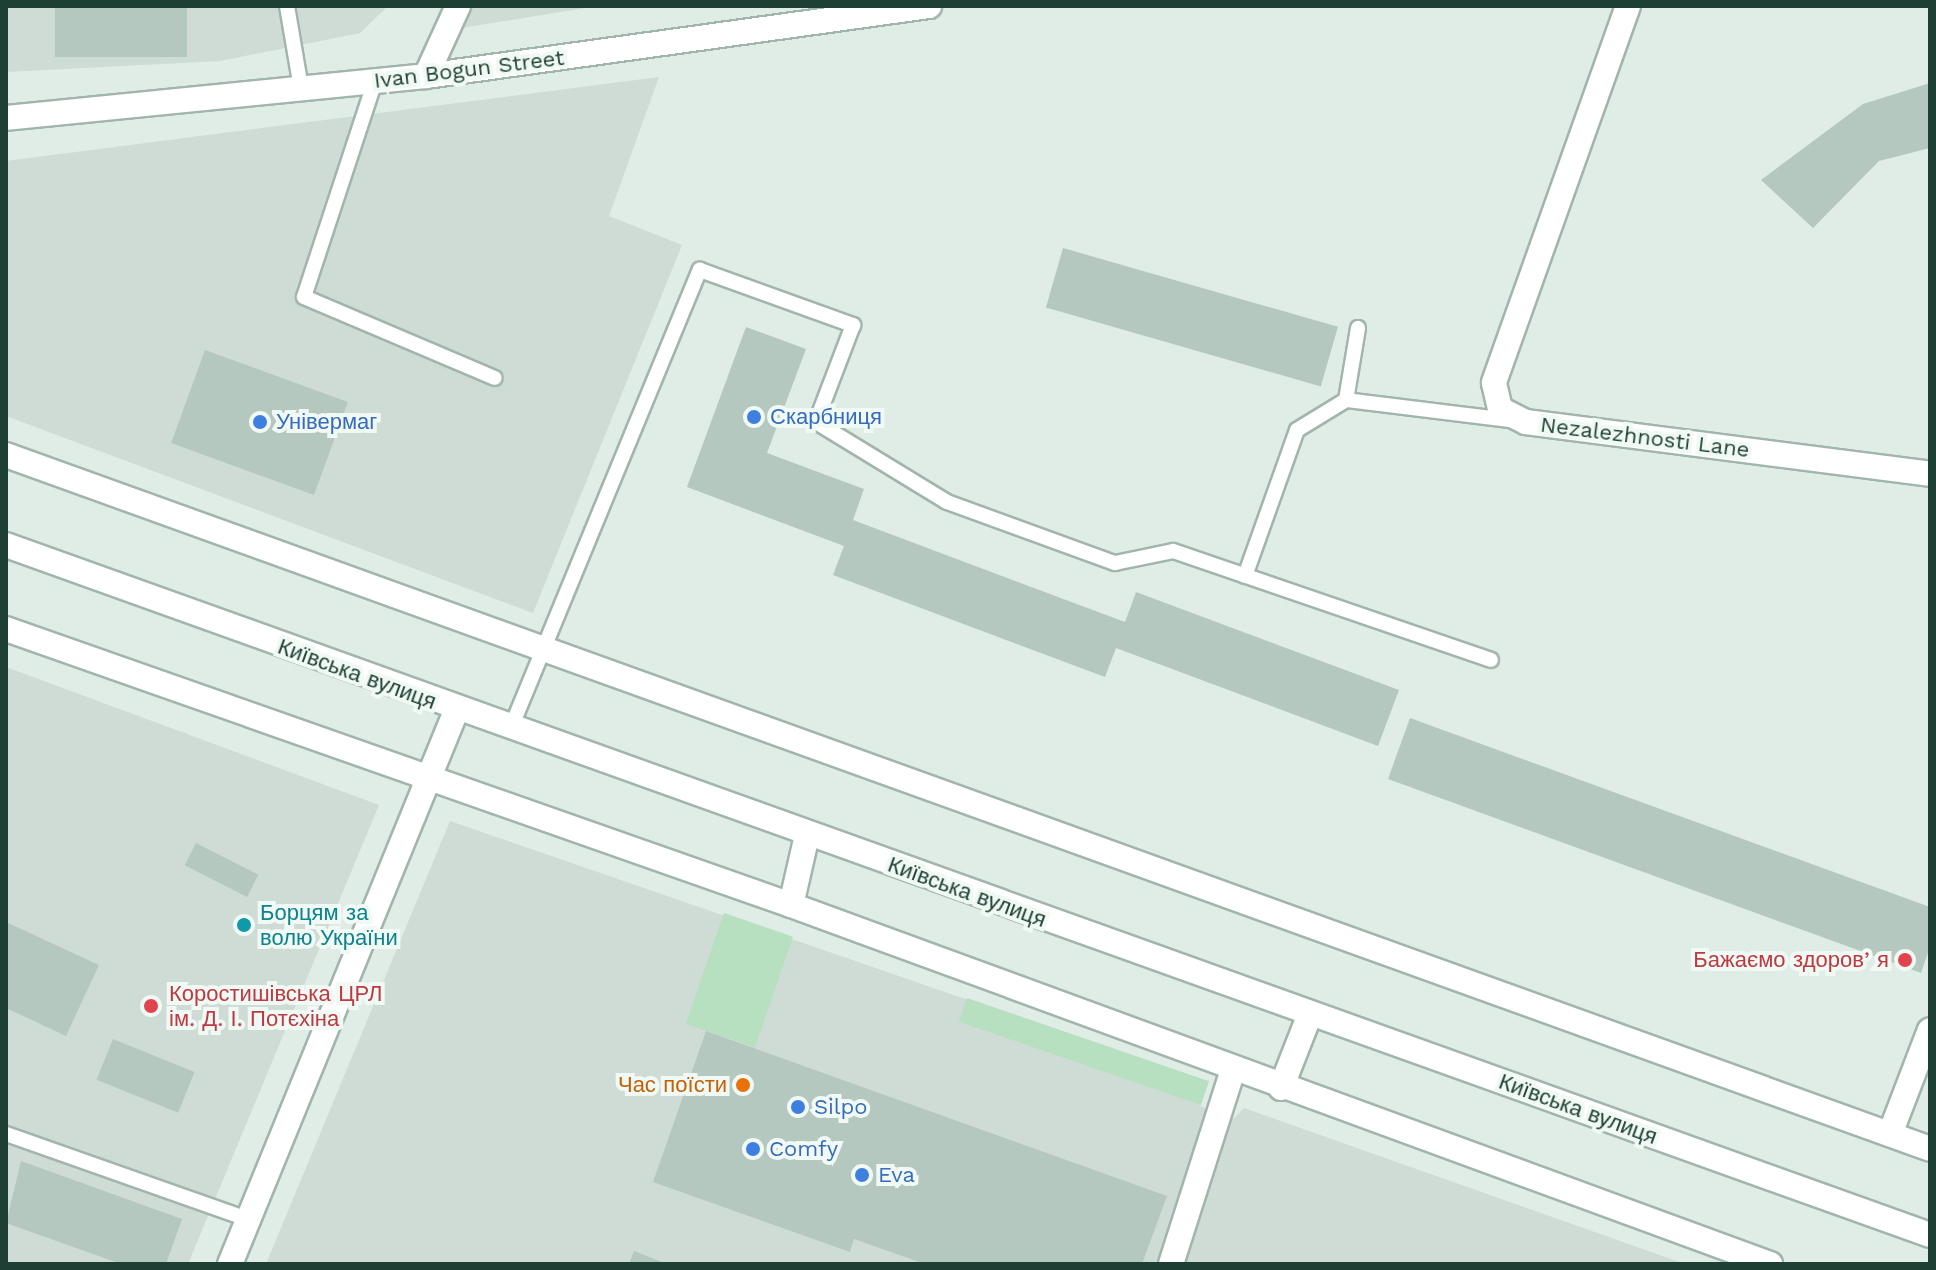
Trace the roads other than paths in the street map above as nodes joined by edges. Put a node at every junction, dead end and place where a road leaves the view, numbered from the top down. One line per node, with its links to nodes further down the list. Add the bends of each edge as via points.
1 (287, 6): 7 (lane)
2 (458, 6): 5 (street)
3 (929, 6): 5 (street, Ivan Bogun Street)
4 (1628, 6): 12 (street, Nezalezhnosti Lane, via 1494,383 1500,409)
5 (426, 76): 6 (street, Ivan Bogun Street)
6 (375, 81): 7 (street, Ivan Bogun Street); 10 (lane, via 304,297)
7 (301, 88): 8 (street, Ivan Bogun Street)
8 (6, 118)
9 (1358, 328): 11 (lane)
10 (495, 378)
11 (1346, 400): 12 (lane); 16 (lane, via 1297,430)
12 (1526, 422): 14 (street, Nezalezhnosti Lane)
13 (6, 455): 18 (street)
14 (1930, 474)
15 (6, 545): 20 (street, Київська вулиця)
16 (1245, 576): 18 (lane, via 1173,551 1115,563 947,502 816,422 853,325 700,270); 19 (lane)
17 (6, 629): 22 (street)
18 (543, 649): 21 (lane); 30 (street)
19 (1491, 660)
20 (456, 711): 21 (street, Київська вулиця); 22 (street)
21 (510, 730): 23 (street, Київська вулиця)
22 (428, 779): 24 (street); 32 (street)
23 (807, 835): 24 (street); 25 (street, Київська вулиця)
24 (791, 905): 27 (street)
25 (1310, 1014): 28 (street); 33 (street, Київська вулиця)
26 (1930, 1030): 30 (street)
27 (1233, 1070): 28 (street); 35 (street)
28 (1281, 1088): 36 (street)
29 (6, 1134): 32 (lane)
30 (1890, 1134): 31 (street)
31 (1930, 1149)
32 (248, 1219): 34 (street)
33 (1930, 1235)
34 (230, 1264)
35 (1171, 1264)
36 (1770, 1264)

